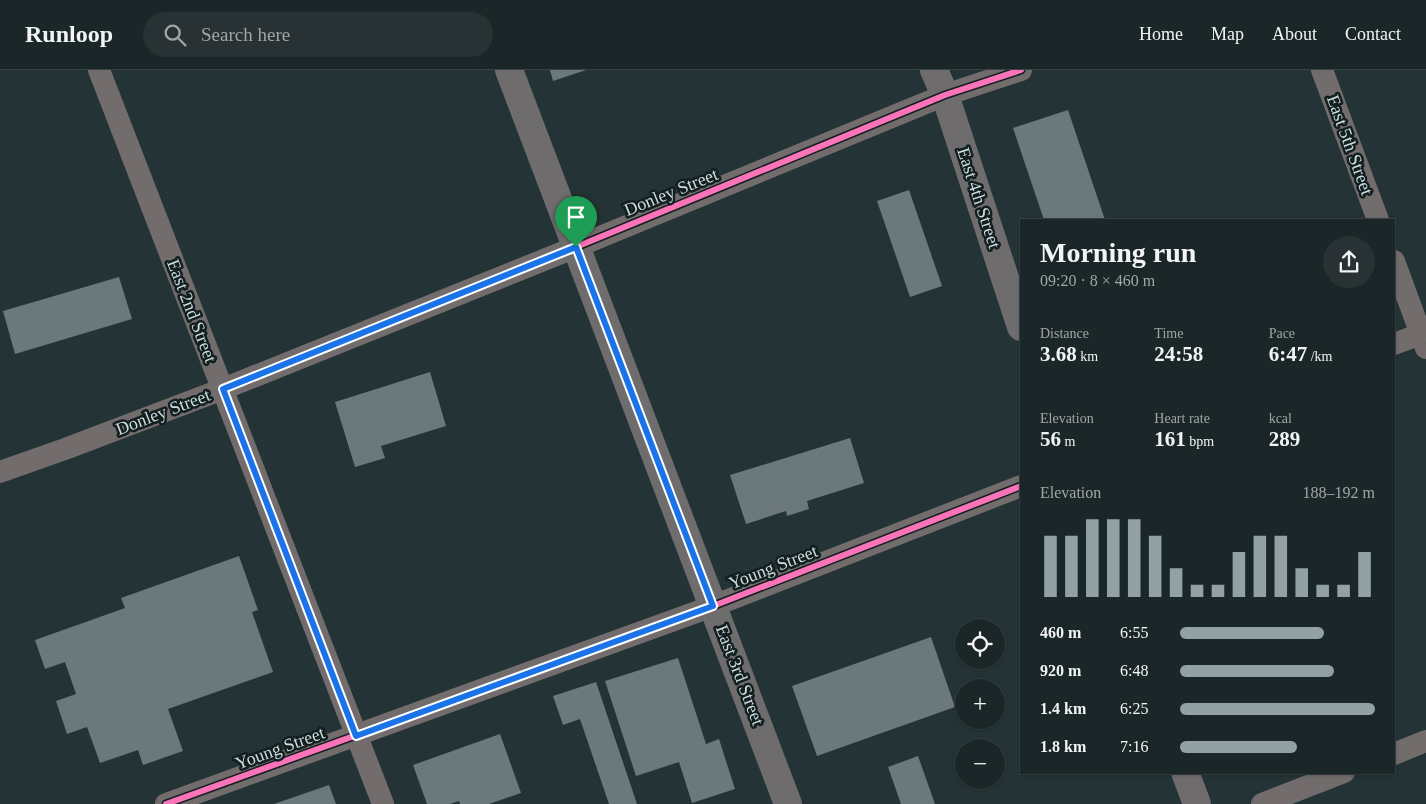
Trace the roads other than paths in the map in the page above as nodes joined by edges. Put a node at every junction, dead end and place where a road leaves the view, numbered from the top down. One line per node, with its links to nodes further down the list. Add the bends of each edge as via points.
1 (99, 70): 13 (street, East 2nd Street)
2 (509, 70): 8 (main road, East 3rd Street)
3 (934, 70): 6 (main road, East 4th Street)
4 (1021, 70): 6 (street, Donley Street)
5 (1322, 70): 7 (street, East 5th Street)
6 (945, 95): 8 (street, Donley Street); 10 (main road, East 4th Street)
7 (1378, 219)
8 (576, 247): 13 (street, Donley Street); 16 (main road, East 3rd Street)
9 (1395, 264): 11 (street)
10 (1020, 324)
11 (1424, 338): 12 (street)
12 (1395, 344)
13 (223, 389): 14 (street, Donley Street); 17 (street, East 2nd Street)
14 (2, 464)
15 (1020, 486): 16 (street, Young Street)
16 (713, 606): 17 (street, Young Street); 24 (main road, East 3rd Street)
17 (356, 736): 22 (street, Young Street); 23 (street, East 2nd Street)
18 (1426, 741): 19 (street)
19 (1395, 754)
20 (1186, 774): 25 (main road)
21 (1339, 774): 26 (street)
22 (166, 804)
23 (383, 804)
24 (788, 804)
25 (1198, 804)
26 (1262, 804)

